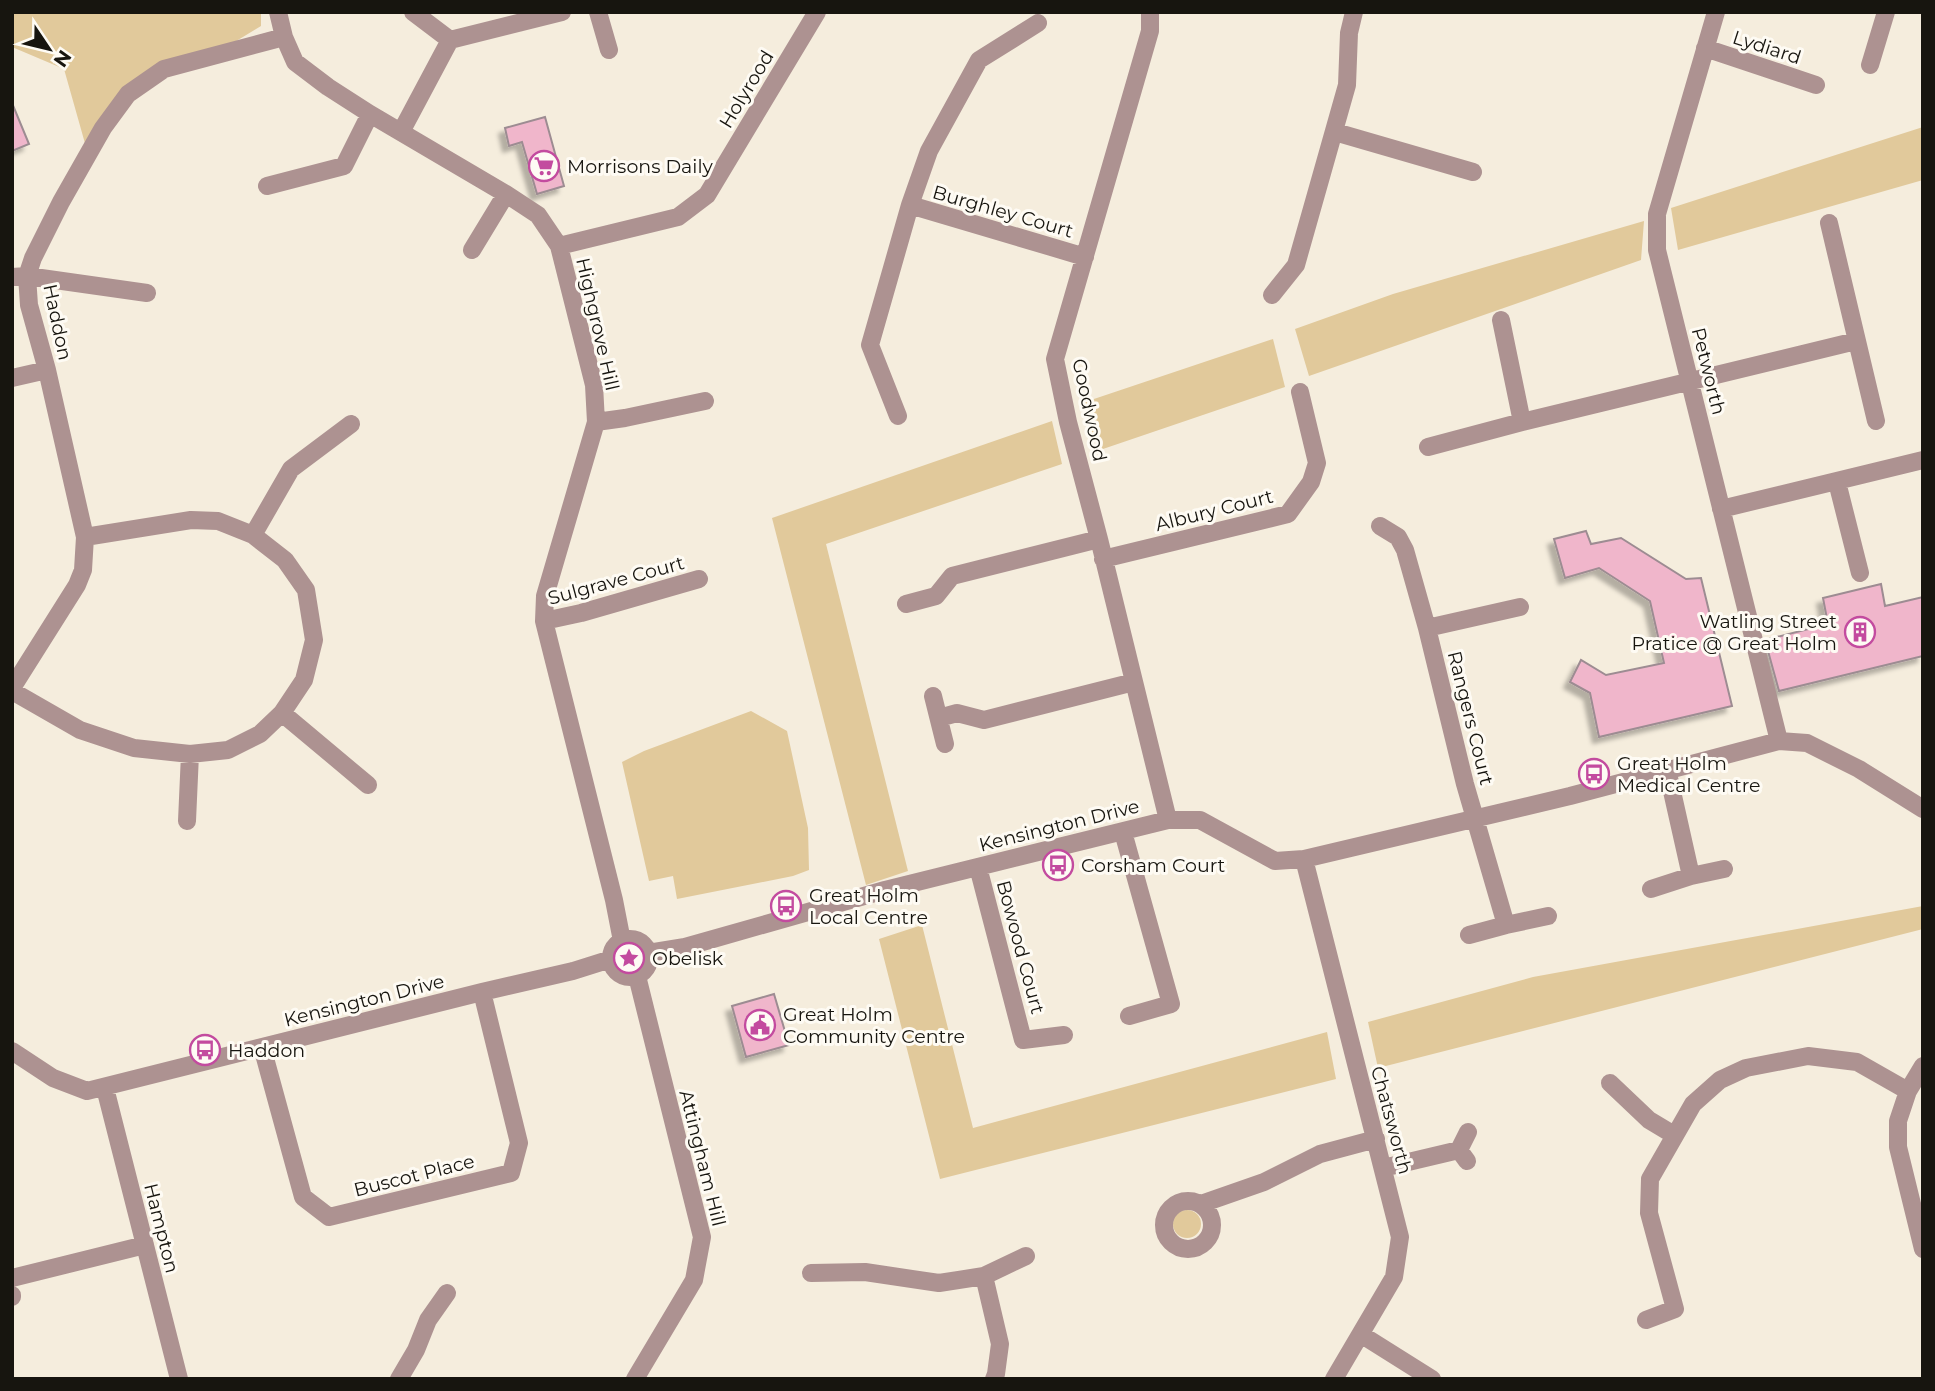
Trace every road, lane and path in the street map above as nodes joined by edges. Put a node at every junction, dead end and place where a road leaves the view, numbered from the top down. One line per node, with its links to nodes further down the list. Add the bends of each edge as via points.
1 (278, 12): 11 (street, Highgrove Hill)
2 (413, 12): 12 (street)
3 (562, 12): 12 (street)
4 (598, 12): 14 (street)
5 (817, 12): 25 (street, Holyrood, via 707,195 678,218)
6 (1150, 12): 27 (street, Goodwood, via 1150,31)
7 (1354, 12): 19 (street, via 1347,85)
8 (1716, 12): 13 (street, Petworth)
9 (1886, 12): 15 (street)
10 (1038, 23): 23 (street, Burghley Court, via 979,60 929,150)
11 (285, 37): 17 (street, Highgrove Hill, via 295,62); 28 (street, Haddon, via 164,69 128,94 103,128)
12 (450, 40): 18 (street)
13 (1706, 48): 16 (street, Lydiard); 35 (street, Petworth, via 1657,214 1657,250)
14 (609, 50)
15 (1870, 65)
16 (1816, 85)
17 (370, 114): 18 (street, Highgrove Hill); 21 (street, via 344,166)
18 (401, 132): 22 (street, Highgrove Hill)
19 (1335, 132): 20 (street); 30 (street, via 1296,265)
20 (1473, 172)
21 (267, 186)
22 (506, 194): 25 (street, Highgrove Hill, via 538,215); 26 (street)
23 (910, 205): 27 (street, Burghley Court); 38 (street, Burghley Court, via 870,345)
24 (1829, 223): 32 (street)
25 (559, 246): 40 (street, Highgrove Hill, via 594,385)
26 (472, 250)
27 (1085, 257): 50 (street, Goodwood, via 1055,359)
28 (20, 276): 29 (street); 33 (street, Haddon)
29 (147, 293)
30 (1272, 295)
31 (1501, 320): 41 (street)
32 (1856, 341): 35 (street); 39 (street)
33 (47, 370): 34 (street); 49 (street, Haddon)
34 (12, 378)
35 (1691, 381): 41 (street); 46 (street, Petworth)
36 (1300, 392): 51 (street, Albury Court, via 1317,463 1311,482 1288,514)
37 (705, 401): 40 (street)
38 (898, 416)
39 (1876, 421)
40 (596, 422): 56 (street, Highgrove Hill, via 545,596)
41 (1522, 422): 43 (street)
42 (351, 424): 48 (street, via 291,469)
43 (1428, 447)
44 (1923, 460): 45 (street)
45 (1836, 482): 46 (street); 52 (street)
46 (1721, 509): 63 (street, Petworth)
47 (1380, 526): 57 (street, Rangers Court, via 1398,537 1405,550)
48 (253, 535): 49 (street, via 218,521 191,520); 61 (street, via 285,560 306,590 308,602 314,640 304,680)
49 (85, 537): 59 (street, Haddon, via 78,585)
50 (1099, 539): 51 (street, Goodwood); 54 (street, via 952,576 936,596)
51 (1103, 559): 58 (street, Goodwood)
52 (1860, 573)
53 (699, 579): 56 (street, Sulgrave Court)
54 (906, 604)
55 (1520, 607): 57 (street)
56 (544, 621): 81 (street, Highgrove Hill)
57 (1427, 628): 69 (street, Rangers Court)
58 (1134, 682): 62 (street, via 984,720 957,713); 70 (street, Goodwood)
59 (12, 690): 65 (street, via 80,730 134,748)
60 (933, 696): 62 (street)
61 (282, 713): 65 (street, via 260,734 228,750); 67 (street)
62 (939, 718): 64 (street)
63 (1779, 741): 66 (street, Kensington Drive); 68 (street, Kensington Drive, via 1807,743)
64 (945, 744)
65 (190, 754): 71 (street)
66 (1667, 769): 69 (street, Kensington Drive); 76 (street)
67 (368, 785)
68 (1923, 809)
69 (1475, 818): 73 (street, Kensington Drive); 79 (street)
70 (1168, 820): 72 (street, Kensington Drive); 73 (street, Kensington Drive, via 1200,820 1275,861)
71 (187, 821)
72 (1123, 832): 74 (street, Kensington Drive); 86 (street, via 1171,1004)
73 (1304, 859): 96 (street, Chatsworth)
74 (978, 867): 82 (street, Kensington Drive, via 685,947); 87 (street, Bowood Court, via 1023,1040)
75 (1724, 869): 76 (street)
76 (1691, 876): 77 (street)
77 (1651, 889)
78 (1548, 916): 79 (street)
79 (1506, 925): 80 (street)
80 (1469, 934)
81 (622, 941): 82 (street, via 635,940); 83 (street)
82 (648, 953): 84 (street, via 648,964)
83 (611, 959): 84 (street, via 620,974); 85 (street, Kensington Drive)
84 (637, 976): 110 (street, Attingham Hill, via 702,1237 694,1280)
85 (482, 992): 88 (street, Kensington Drive); 88 (street, Buscot Place, via 519,1143 511,1172 485,1179 330,1217 303,1197)
86 (1129, 1016)
87 (1063, 1035)
88 (262, 1047): 92 (street, Kensington Drive)
89 (12, 1051): 92 (street, Kensington Drive, via 53,1078 87,1091)
90 (1923, 1066): 93 (street)
91 (1610, 1083): 95 (street, via 1649,1120)
92 (105, 1088): 99 (street, Hampton)
93 (1908, 1091): 95 (street, via 1857,1062 1808,1056 1746,1068 1720,1080 1693,1104); 100 (street, via 1898,1121 1898,1147)
94 (1468, 1132): 97 (street, via 1463,1155)
95 (1674, 1135): 106 (street, via 1650,1178 1648,1213 1675,1309)
96 (1376, 1139): 97 (street, Chatsworth); 98 (street, via 1320,1154 1264,1182)
97 (1383, 1168): 107 (street, Chatsworth, via 1401,1237 1399,1259 1394,1278)
98 (1202, 1204)
99 (145, 1245): 104 (street); 108 (street, Hampton)
100 (1923, 1249)
101 (1026, 1256): 103 (street)
102 (811, 1273): 103 (street, via 865,1272 939,1283)
103 (984, 1276): 111 (street, via 1000,1344)
104 (12, 1278)
105 (447, 1293): 109 (street)
106 (1646, 1320)
107 (1362, 1335): 112 (street, Chatsworth); 113 (street)
108 (179, 1379)
109 (399, 1379)
110 (635, 1379)
111 (994, 1379)
112 (1334, 1379)
113 (1432, 1379)

